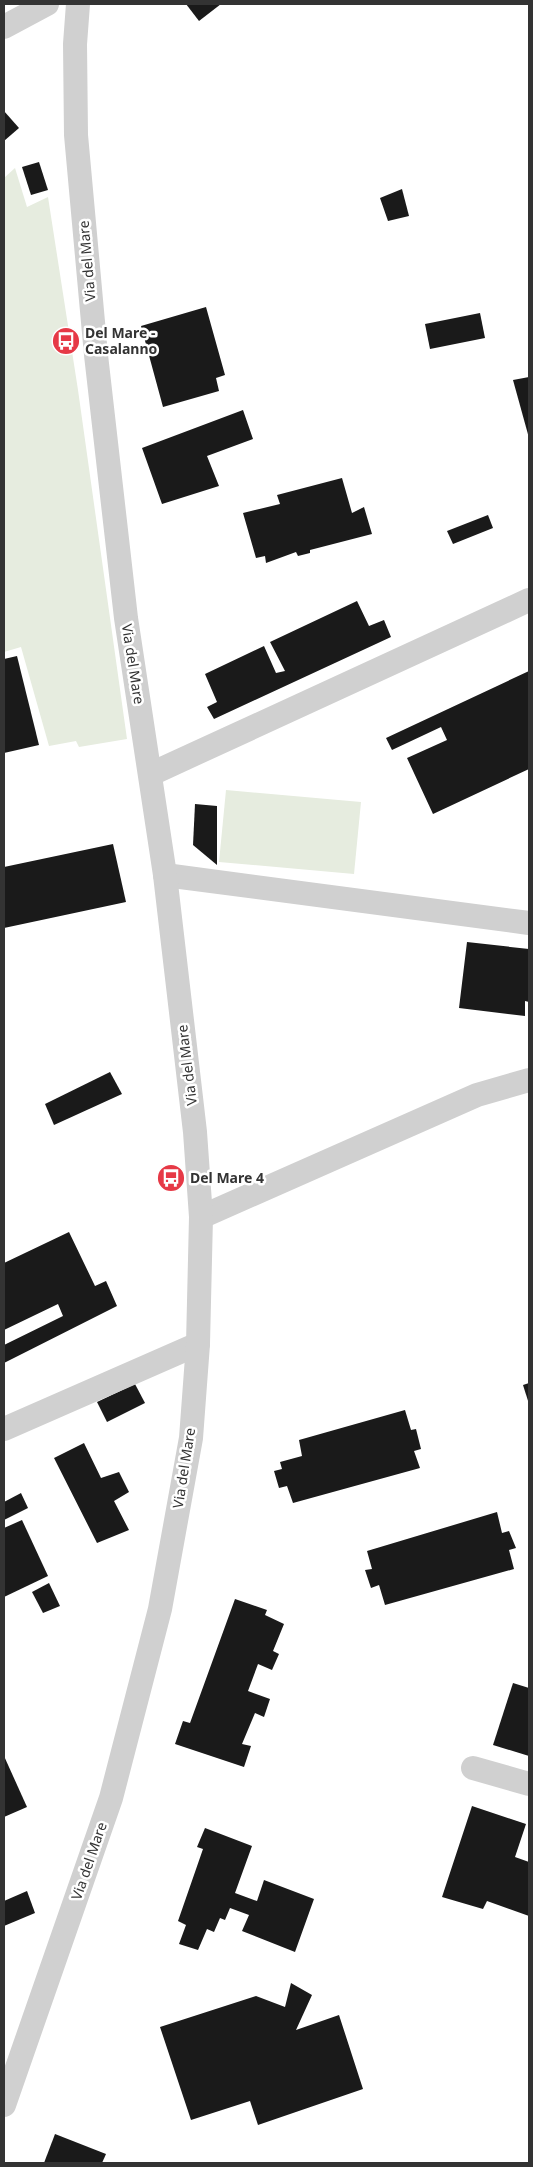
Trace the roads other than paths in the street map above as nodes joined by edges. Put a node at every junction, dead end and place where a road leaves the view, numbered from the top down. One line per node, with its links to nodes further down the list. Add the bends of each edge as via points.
1 (47, 4): 3 (street)
2 (78, 4): 5 (street, Via del Mare, via 76,135 89,279 126,618)
3 (4, 26)
4 (529, 600): 5 (street)
5 (151, 774): 6 (street, Via del Mare)
6 (165, 875): 7 (street); 9 (street, Via del Mare, via 195,1132)
7 (529, 923)
8 (529, 1080): 9 (street, via 477,1096)
9 (201, 1216): 10 (street, Via del Mare)
10 (198, 1344): 11 (street); 14 (street, Via del Mare, via 191,1438 160,1608 111,1798)
11 (4, 1429)
12 (473, 1768): 13 (street)
13 (529, 1784)
14 (4, 2105)

